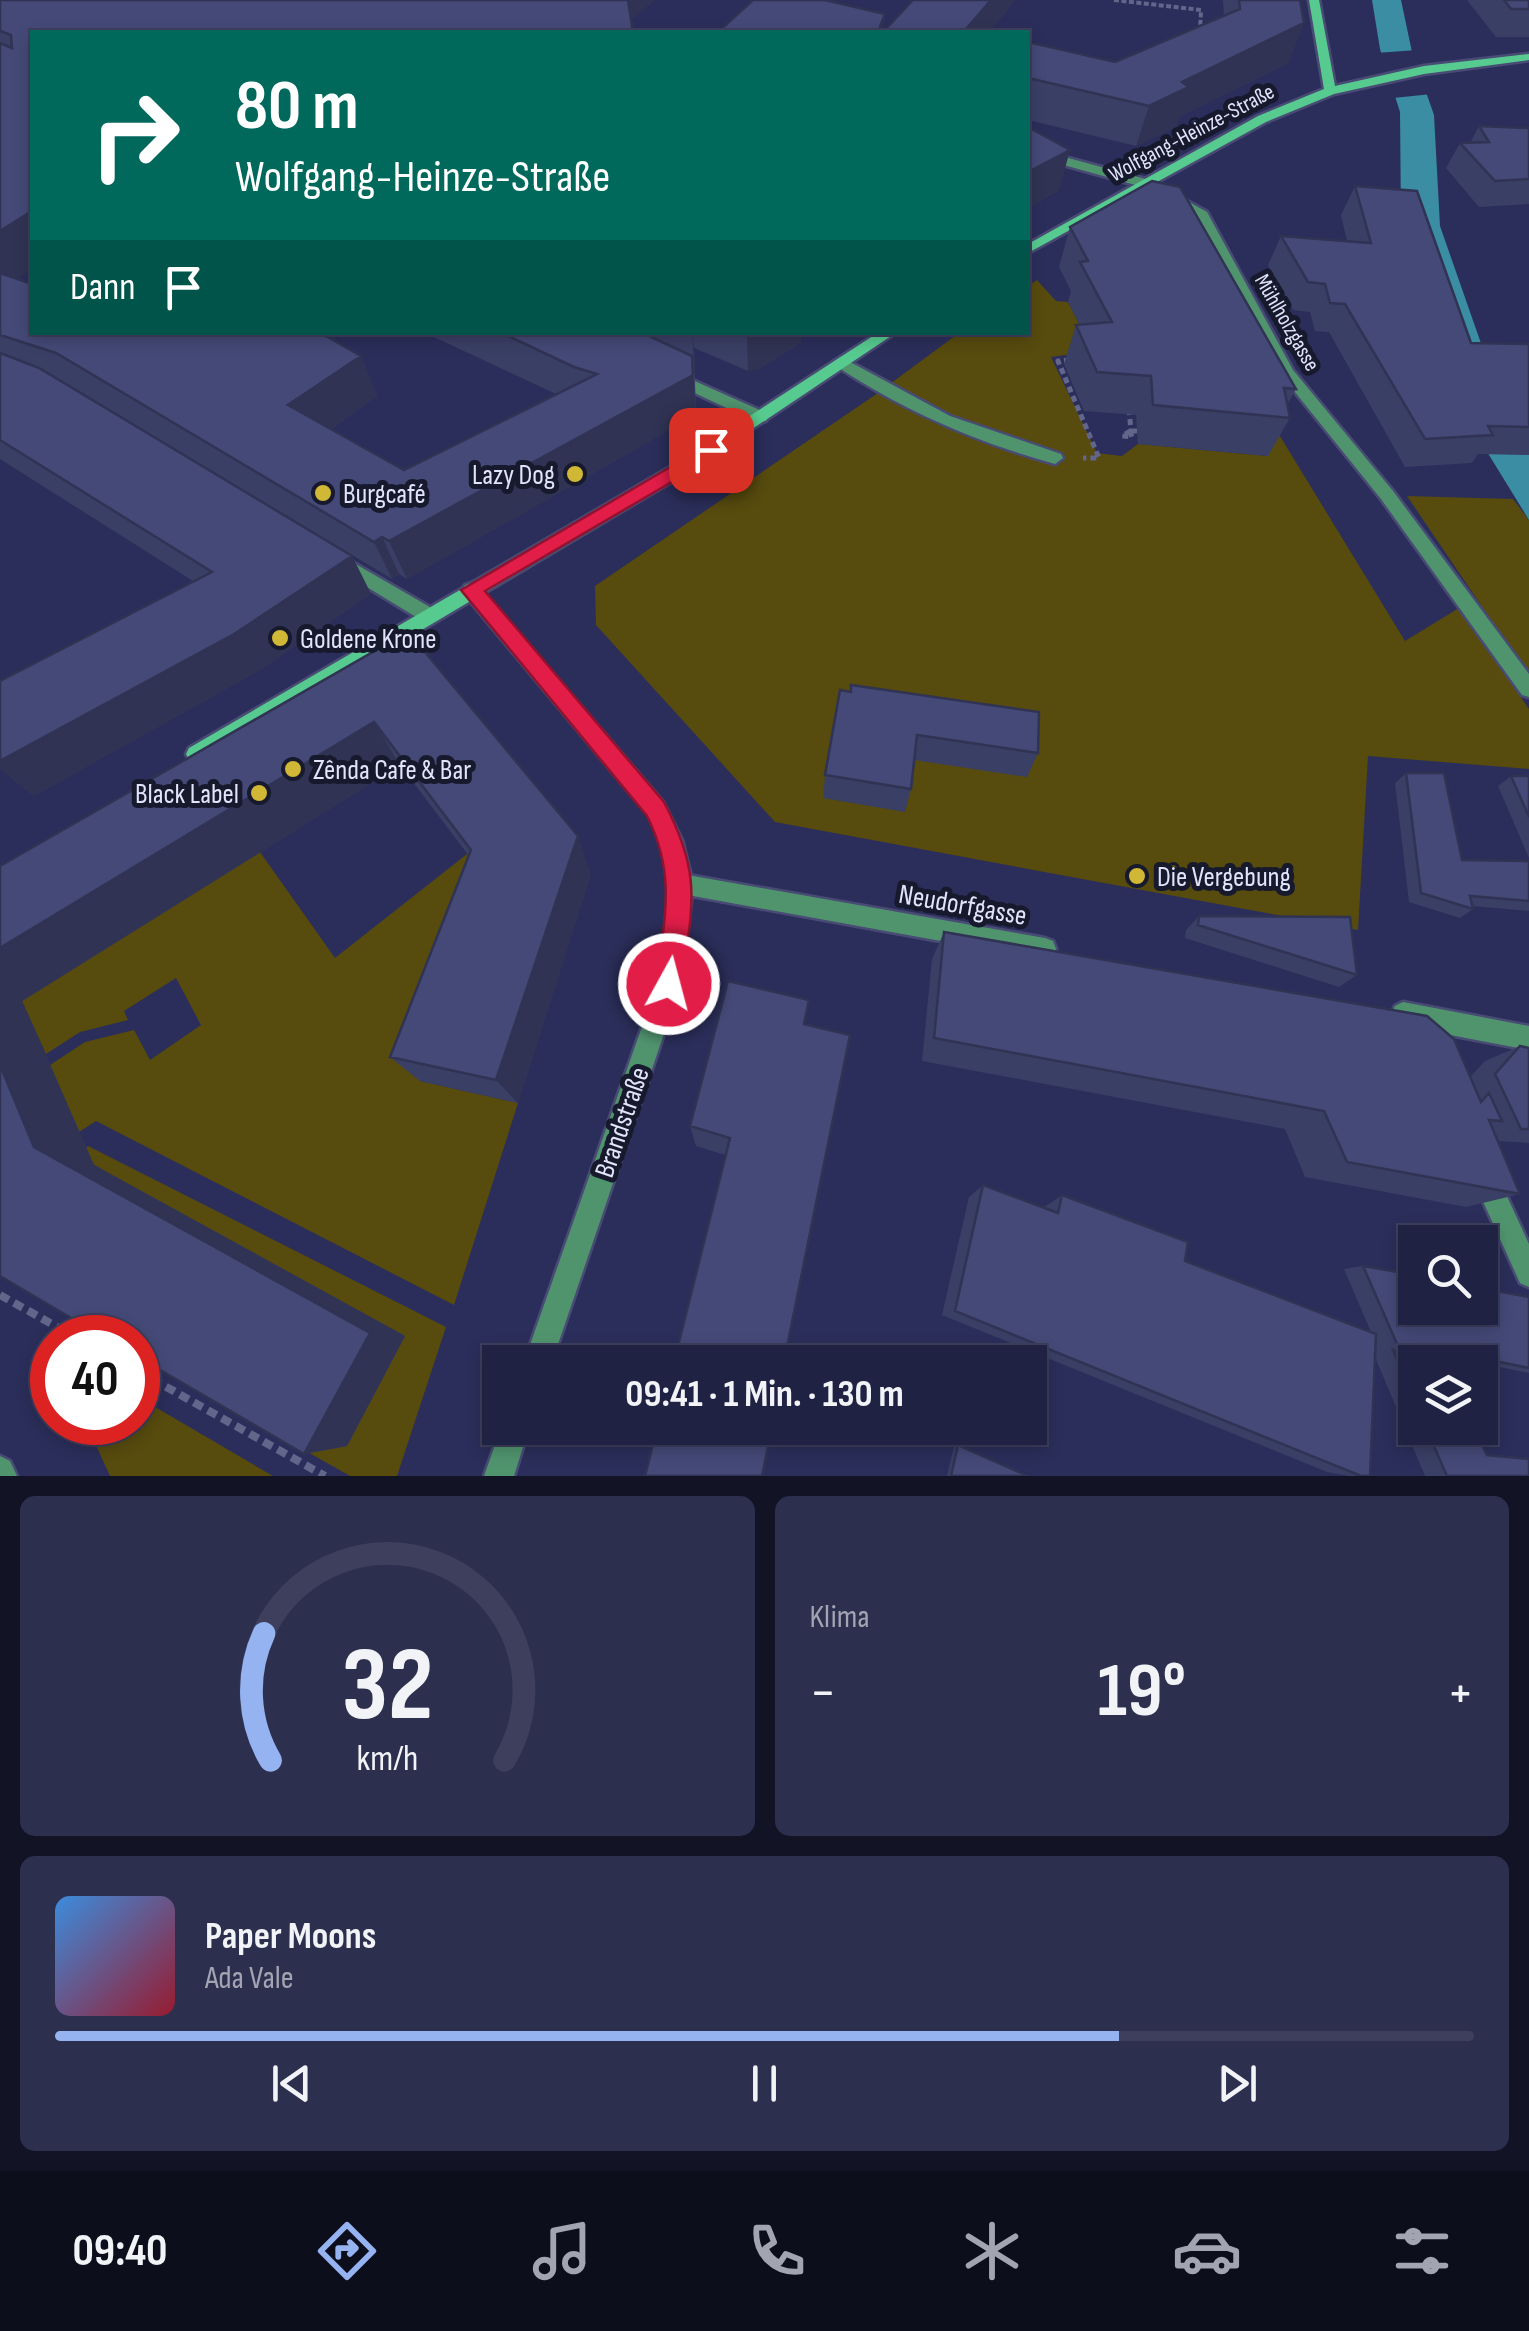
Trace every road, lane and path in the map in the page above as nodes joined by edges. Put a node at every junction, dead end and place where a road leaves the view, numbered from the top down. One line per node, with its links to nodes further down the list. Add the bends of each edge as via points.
1 (1114, 0): 3 (path, via 1201,10)
2 (1314, 0): 5 (main road)
3 (1200, 42)
4 (1529, 57): 5 (main road, Wolfgang-Heinze-Straße)
5 (1330, 91): 7 (main road, Wolfgang-Heinze-Straße)
6 (1030, 152): 7 (street, Mühlholzgasse)
7 (1144, 182): 8 (main road, Wolfgang-Heinze-Straße); 20 (street, Mühlholzgasse, via 1202,215 1287,372 1388,495)
8 (1030, 247)
9 (885, 335): 11 (main road)
10 (1074, 360): 16 (path, via 1058,361 1099,458)
11 (841, 362): 14 (main road); 16 (street, via 903,402 983,439)
12 (646, 364): 14 (street)
13 (1129, 406): 15 (path)
14 (760, 417): 18 (main road)
15 (1133, 431)
16 (1056, 458)
17 (326, 554): 19 (street)
18 (471, 590): 19 (main road); 22 (street, Brandstraße, via 656,809)
19 (428, 615): 21 (main road)
20 (1529, 689)
21 (168, 770)
22 (682, 884): 23 (street, Neudorfgasse); 32 (street, Brandstraße, via 669,984)
23 (1066, 953)
24 (1372, 1008): 25 (street)
25 (1411, 1015): 26 (street); 27 (street)
26 (1529, 1038)
27 (1426, 1050)
28 (1474, 1152): 29 (street)
29 (1529, 1274)
30 (0, 1294): 31 (path)
31 (37, 1315)
32 (544, 1345)
33 (160, 1383): 35 (path)
34 (510, 1445): 36 (street)
35 (325, 1476)
36 (498, 1476)

